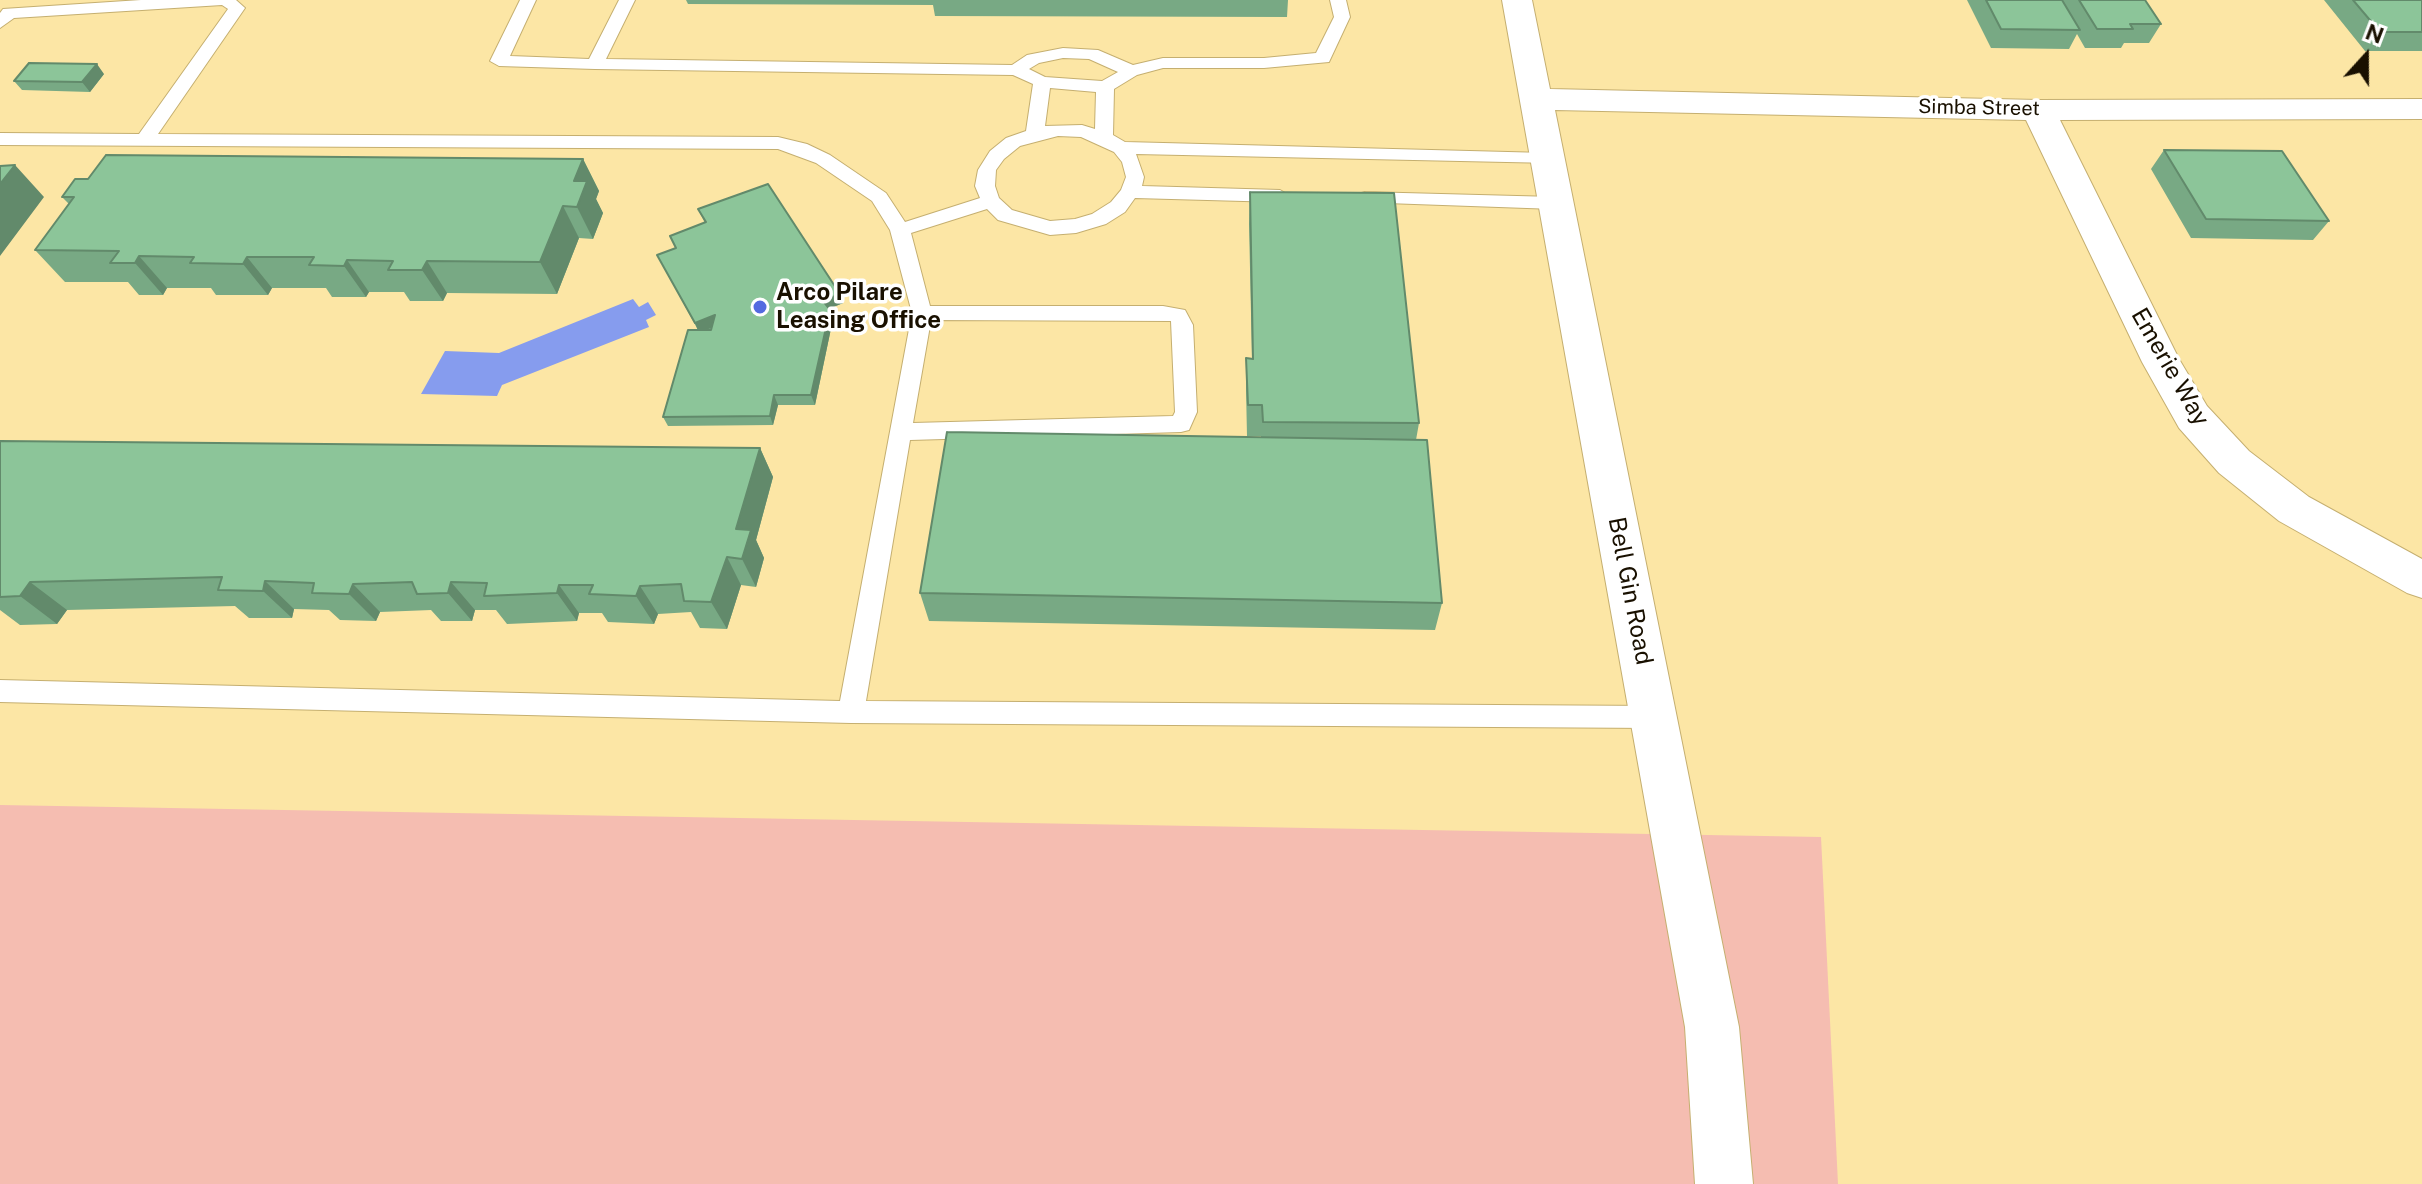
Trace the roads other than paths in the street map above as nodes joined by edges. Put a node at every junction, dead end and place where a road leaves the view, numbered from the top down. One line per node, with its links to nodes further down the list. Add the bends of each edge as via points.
1 (528, 0): 6 (lane, via 499,61)
2 (627, 0): 6 (lane)
3 (1338, 0): 8 (lane, via 1342,17 1323,58 1163,63)
4 (1517, 0): 11 (street, Bell Gin Road)
5 (3, 16): 16 (lane, via 225,0 237,8)
6 (595, 64): 7 (lane)
7 (1016, 70): 8 (lane, via 1033,59 1063,53 1092,54); 9 (lane)
8 (1131, 71): 10 (lane)
9 (1042, 82): 10 (lane); 14 (lane)
10 (1105, 87): 17 (lane)
11 (1536, 99): 13 (street, Simba Street); 18 (street, Bell Gin Road)
12 (2422, 109): 13 (street, Simba Street)
13 (2038, 110): 27 (street, Emerie Way, via 2193,417 2234,462 2294,509)
14 (1035, 134): 17 (lane, via 1082,131); 22 (lane, via 1005,148 987,170 985,186)
15 (0, 139): 16 (lane)
16 (145, 139): 24 (lane, via 778,143 823,159 879,197)
17 (1112, 143): 18 (lane); 19 (lane, via 1131,161 1135,177)
18 (1546, 159): 23 (street, Bell Gin Road)
19 (1130, 192): 20 (lane); 22 (lane, via 1099,219 1050,228 1005,215)
20 (1304, 197)
21 (1352, 198): 23 (lane)
22 (991, 201): 24 (lane)
23 (1555, 203): 30 (street, Bell Gin Road)
24 (900, 230): 25 (lane)
25 (922, 313): 26 (lane); 26 (lane, via 1178,315 1183,325 1186,412 1181,424 1167,426)
26 (900, 432): 29 (lane)
27 (2422, 580)
28 (0, 691): 29 (lane)
29 (851, 712): 30 (lane)
30 (1655, 717): 31 (street, Bell Gin Road, via 1712,1027)
31 (1724, 1184)

